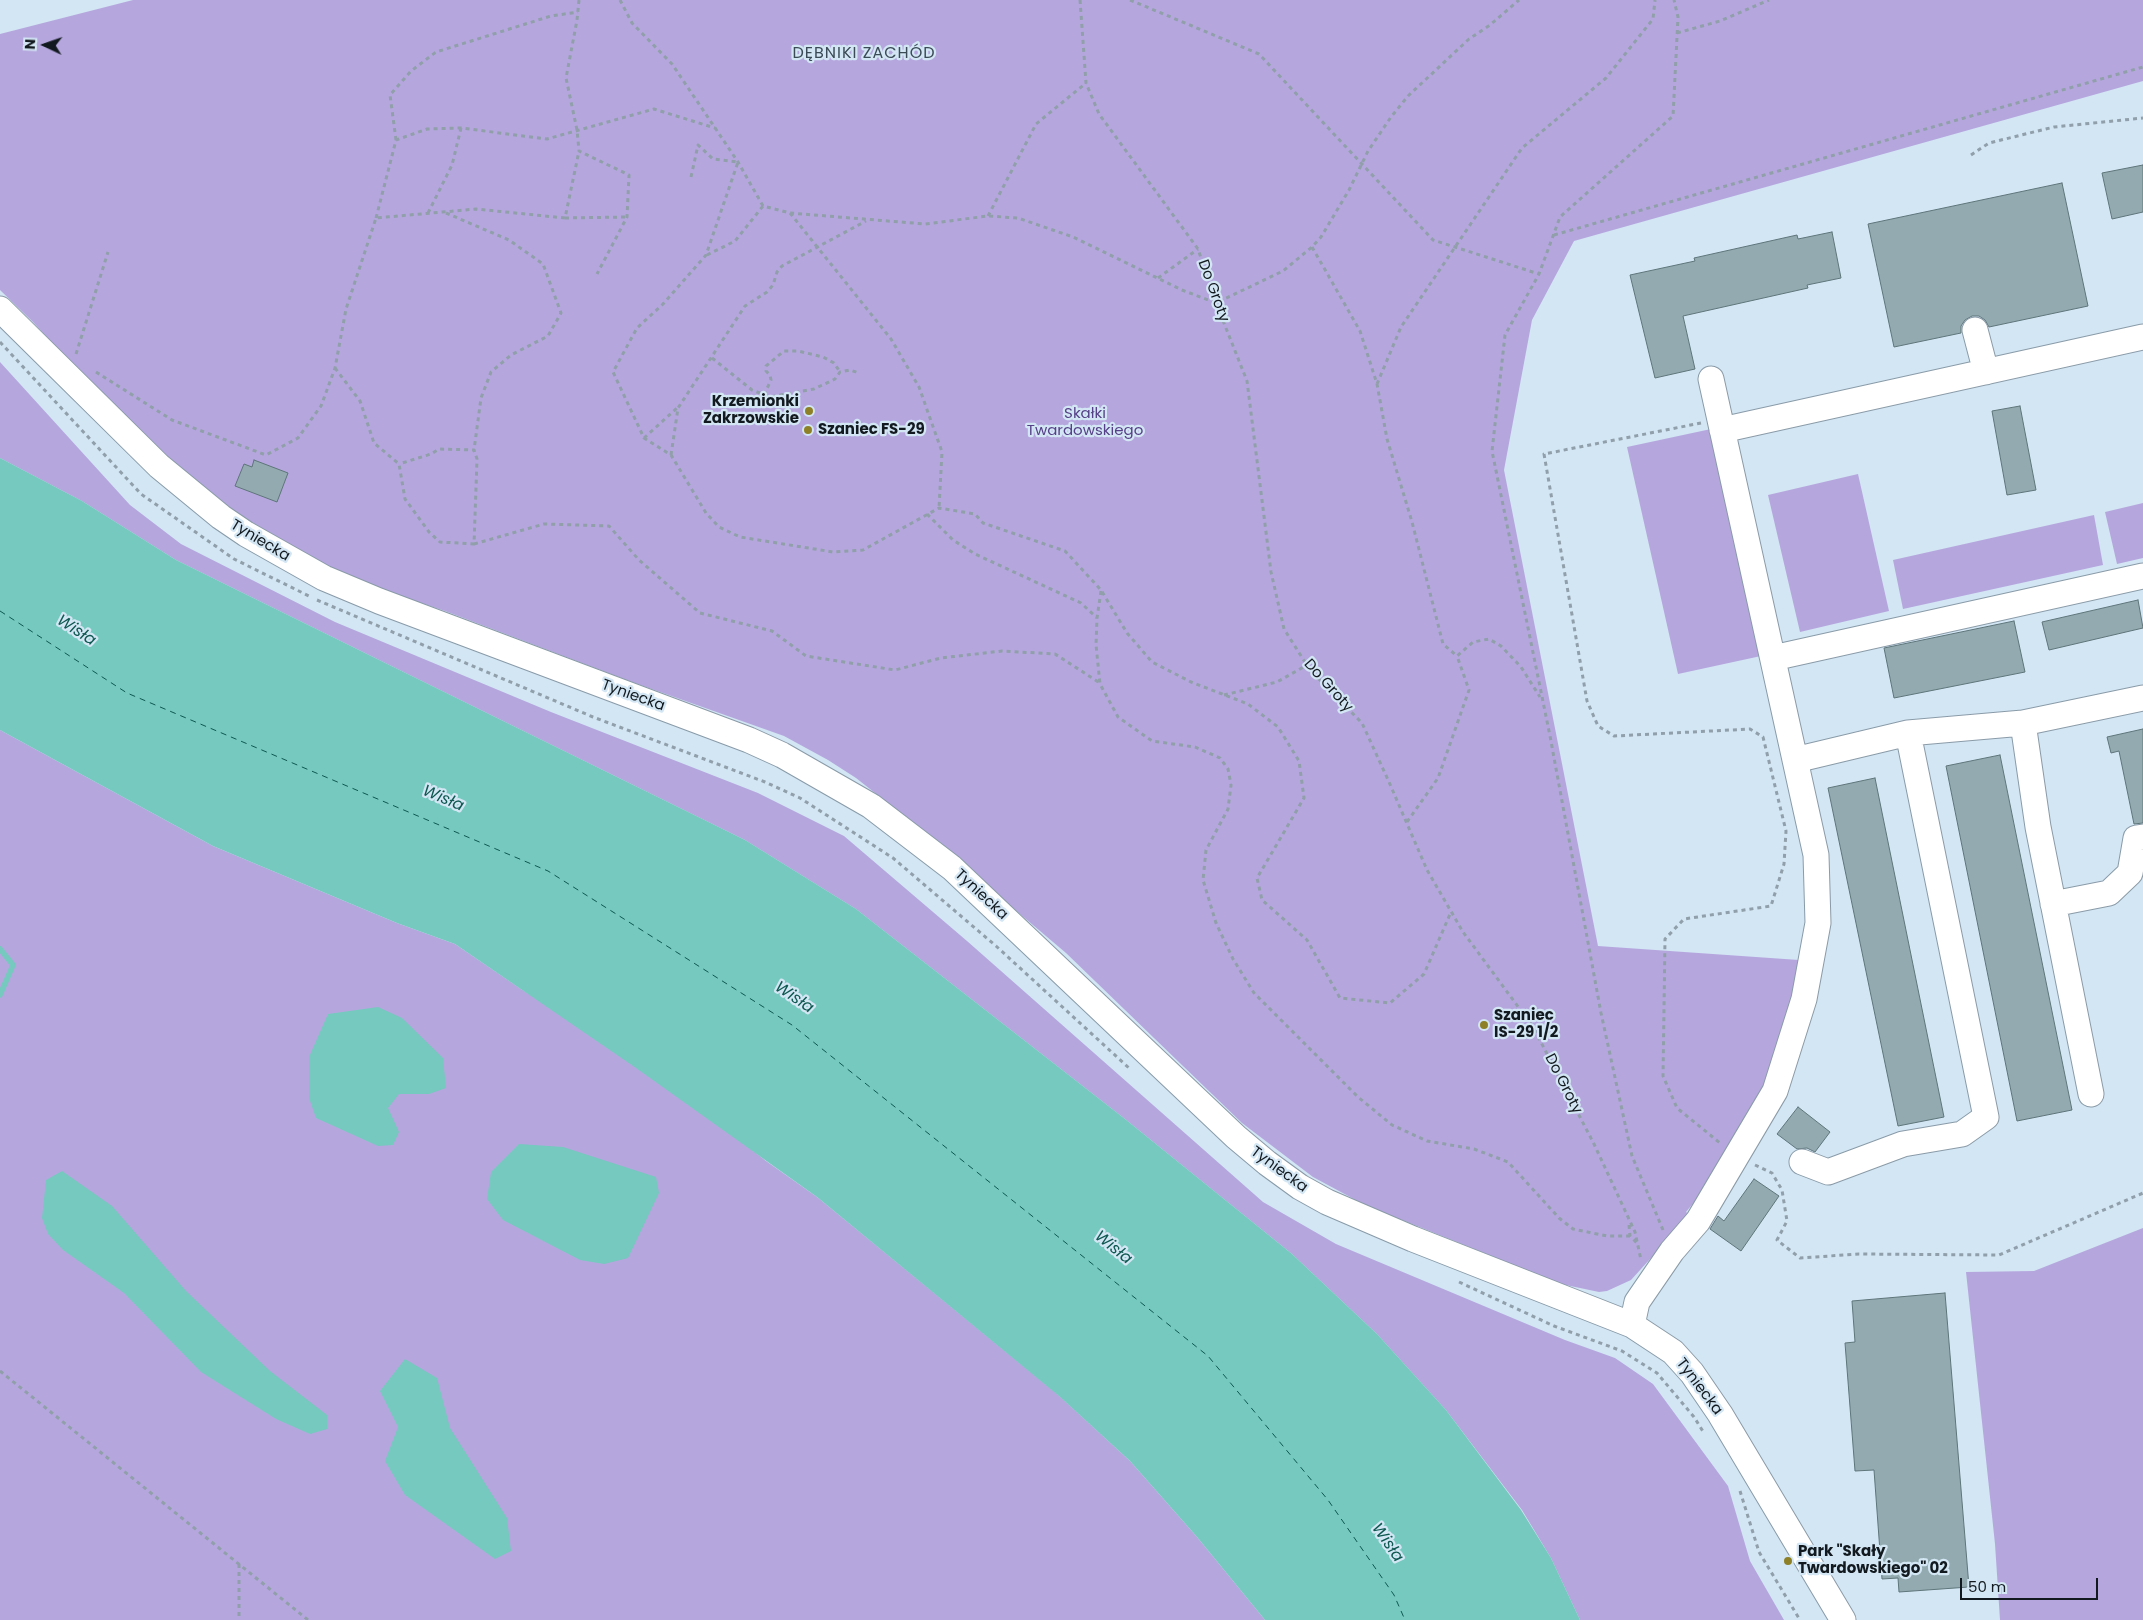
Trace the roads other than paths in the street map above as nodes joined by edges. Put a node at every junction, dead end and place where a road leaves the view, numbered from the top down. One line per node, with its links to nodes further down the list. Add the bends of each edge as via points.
1 (0, 309): 17 (street, Tyniecka, via 178,483 221,517 278,553 324,578 379,601 782,755 870,806 952,868 1236,1137 1300,1187 1405,1236)
2 (1975, 330): 4 (street)
3 (2143, 337): 4 (street)
4 (1986, 372): 6 (street)
5 (1711, 380): 6 (street)
6 (1715, 426): 8 (street)
7 (2143, 576): 8 (street)
8 (1773, 658): 12 (street)
9 (2143, 698): 10 (street)
10 (2023, 723): 11 (street); 14 (street)
11 (1908, 733): 12 (street); 16 (street, via 1986,1117 1962,1134 1903,1144 1828,1172)
12 (1795, 760): 17 (street, via 1816,855 1818,923 1804,1000 1775,1091 1698,1221 1672,1251 1637,1302)
13 (2143, 836): 14 (street, via 2136,838 2130,873 2109,893)
14 (2053, 904): 15 (street)
15 (2091, 1094)
16 (1802, 1162)
17 (1632, 1325): 18 (street, Tyniecka, via 1673,1352 1692,1372)
18 (1844, 1620)

